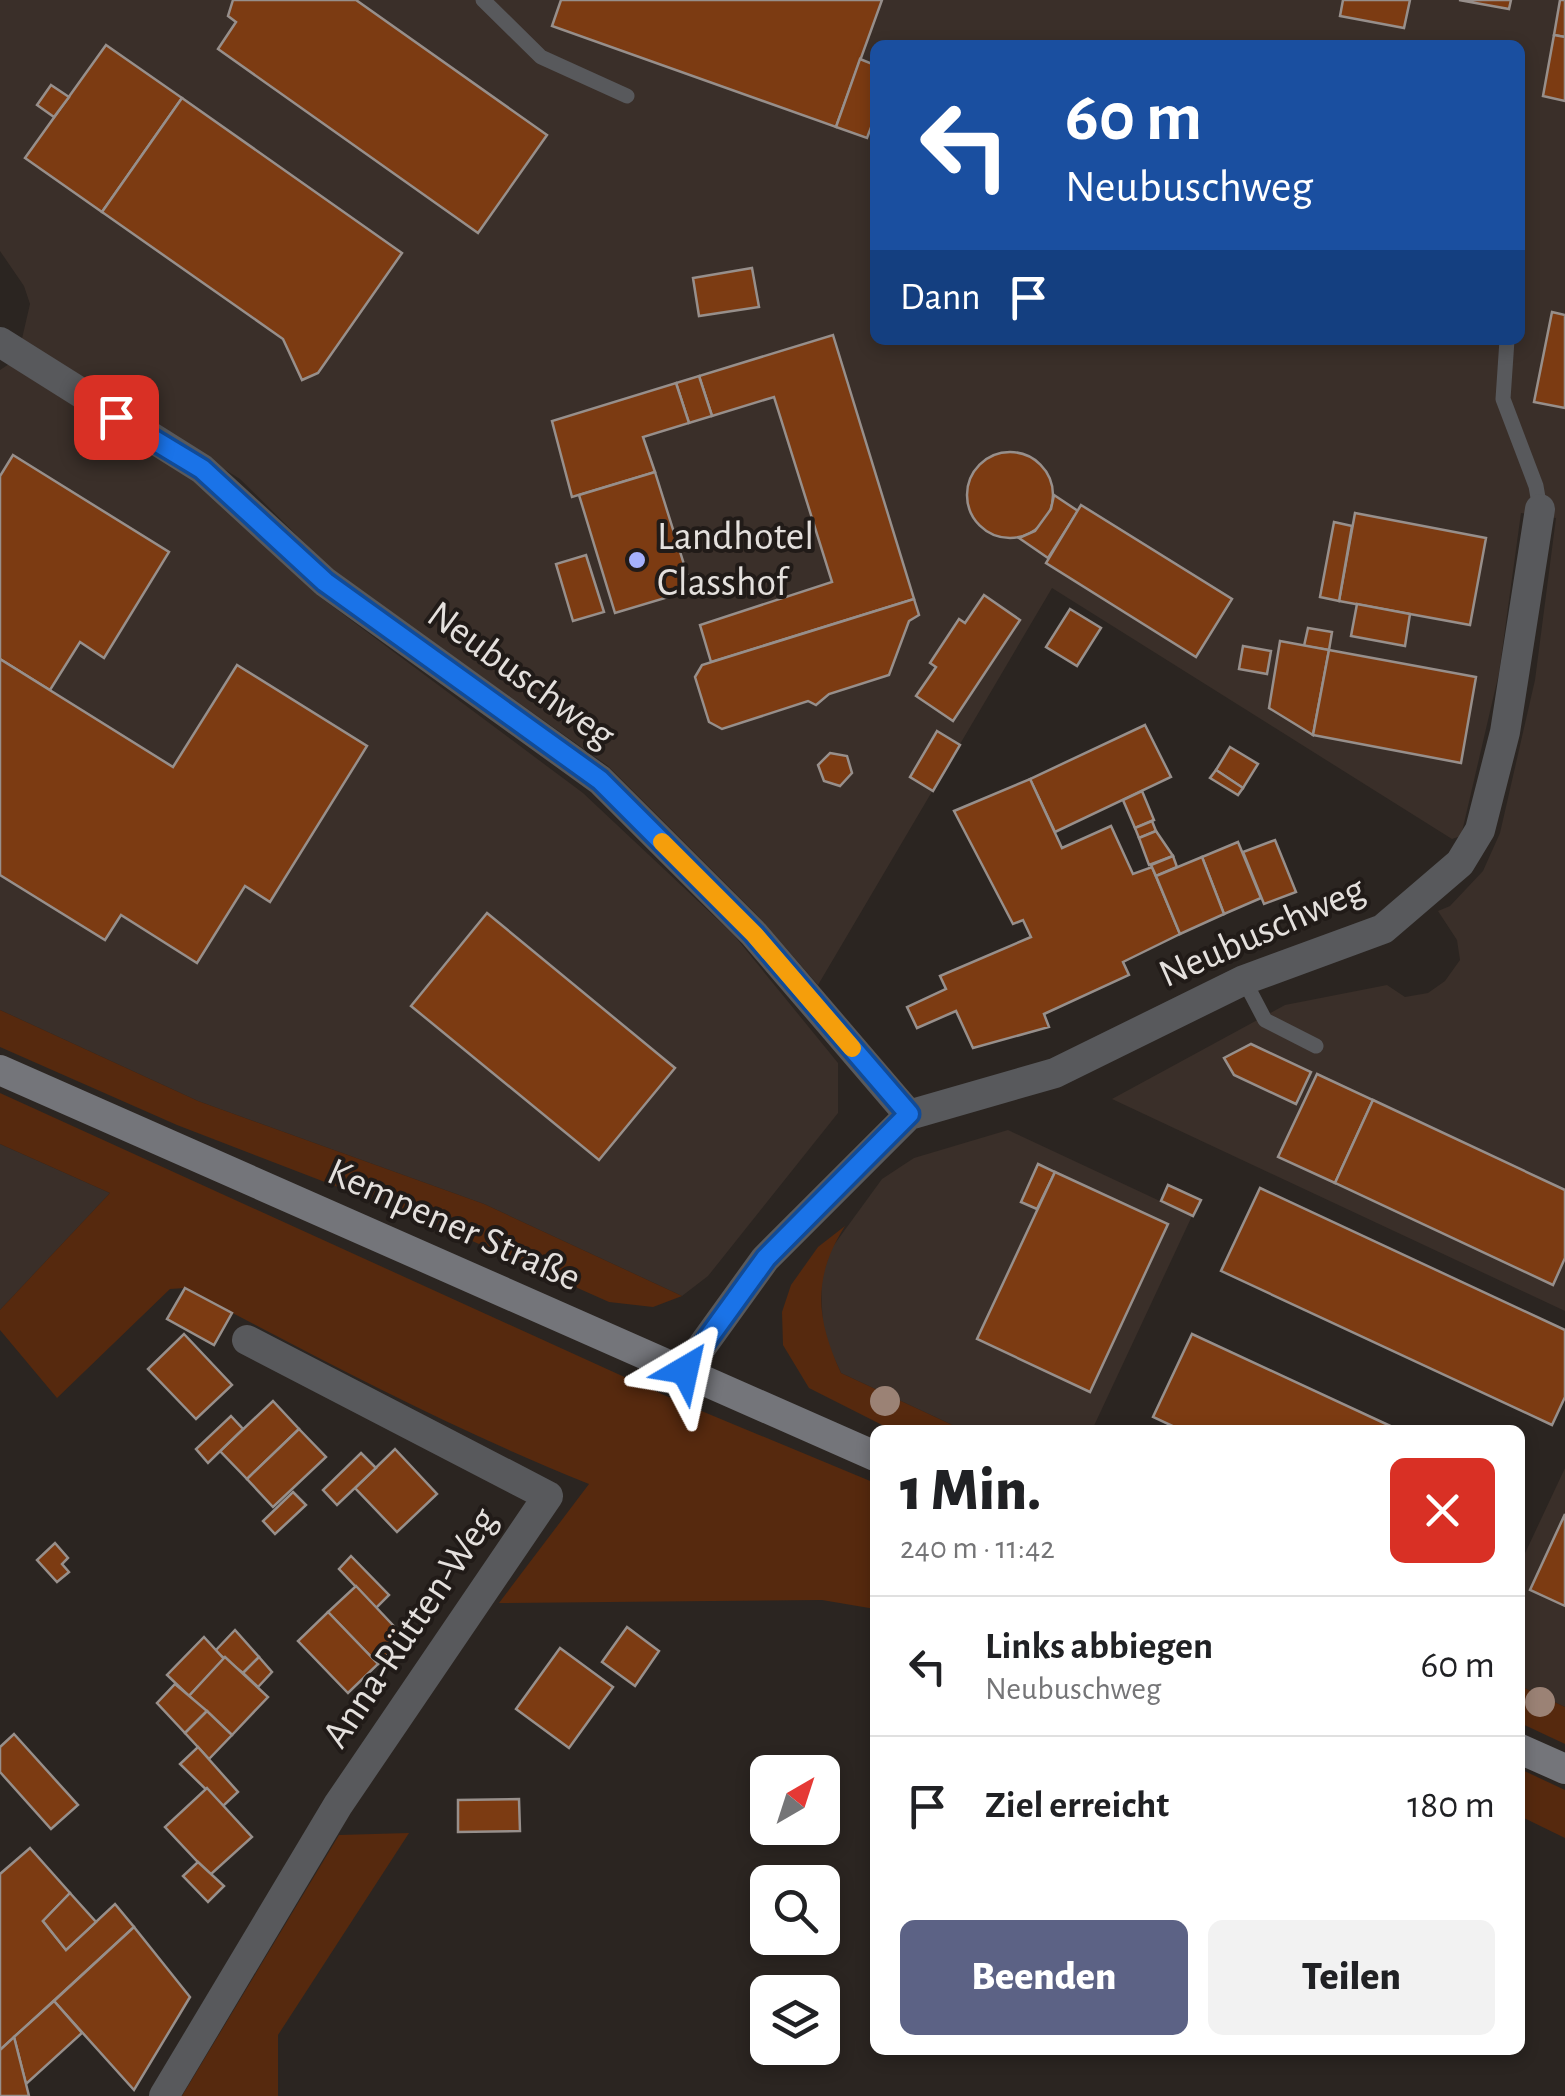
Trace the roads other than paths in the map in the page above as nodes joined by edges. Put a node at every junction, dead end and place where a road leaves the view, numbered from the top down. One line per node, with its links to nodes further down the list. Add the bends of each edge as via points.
1 (483, 0): 2 (lane, via 540,57)
2 (628, 96)
3 (0, 342): 9 (street, Neubuschweg, via 202,469 325,582 600,780 754,934)
4 (1507, 345): 5 (lane, via 1503,399)
5 (1540, 510): 6 (street, Neubuschweg, via 1505,732 1472,848 1382,929)
6 (1244, 980): 7 (lane, via 1265,1020); 9 (street, Neubuschweg, via 1054,1072)
7 (1316, 1046)
8 (0, 1070): 11 (main road, Kempener Straße)
9 (909, 1114): 11 (street, Neubuschweg, via 766,1258)
10 (246, 1340): 15 (street, Anna-Rütten-Weg, via 548,1496 348,1789)
11 (685, 1370): 12 (main road, Kempener Straße)
12 (870, 1454)
13 (1525, 1750): 14 (main road)
14 (1565, 1769)
15 (164, 2096)

